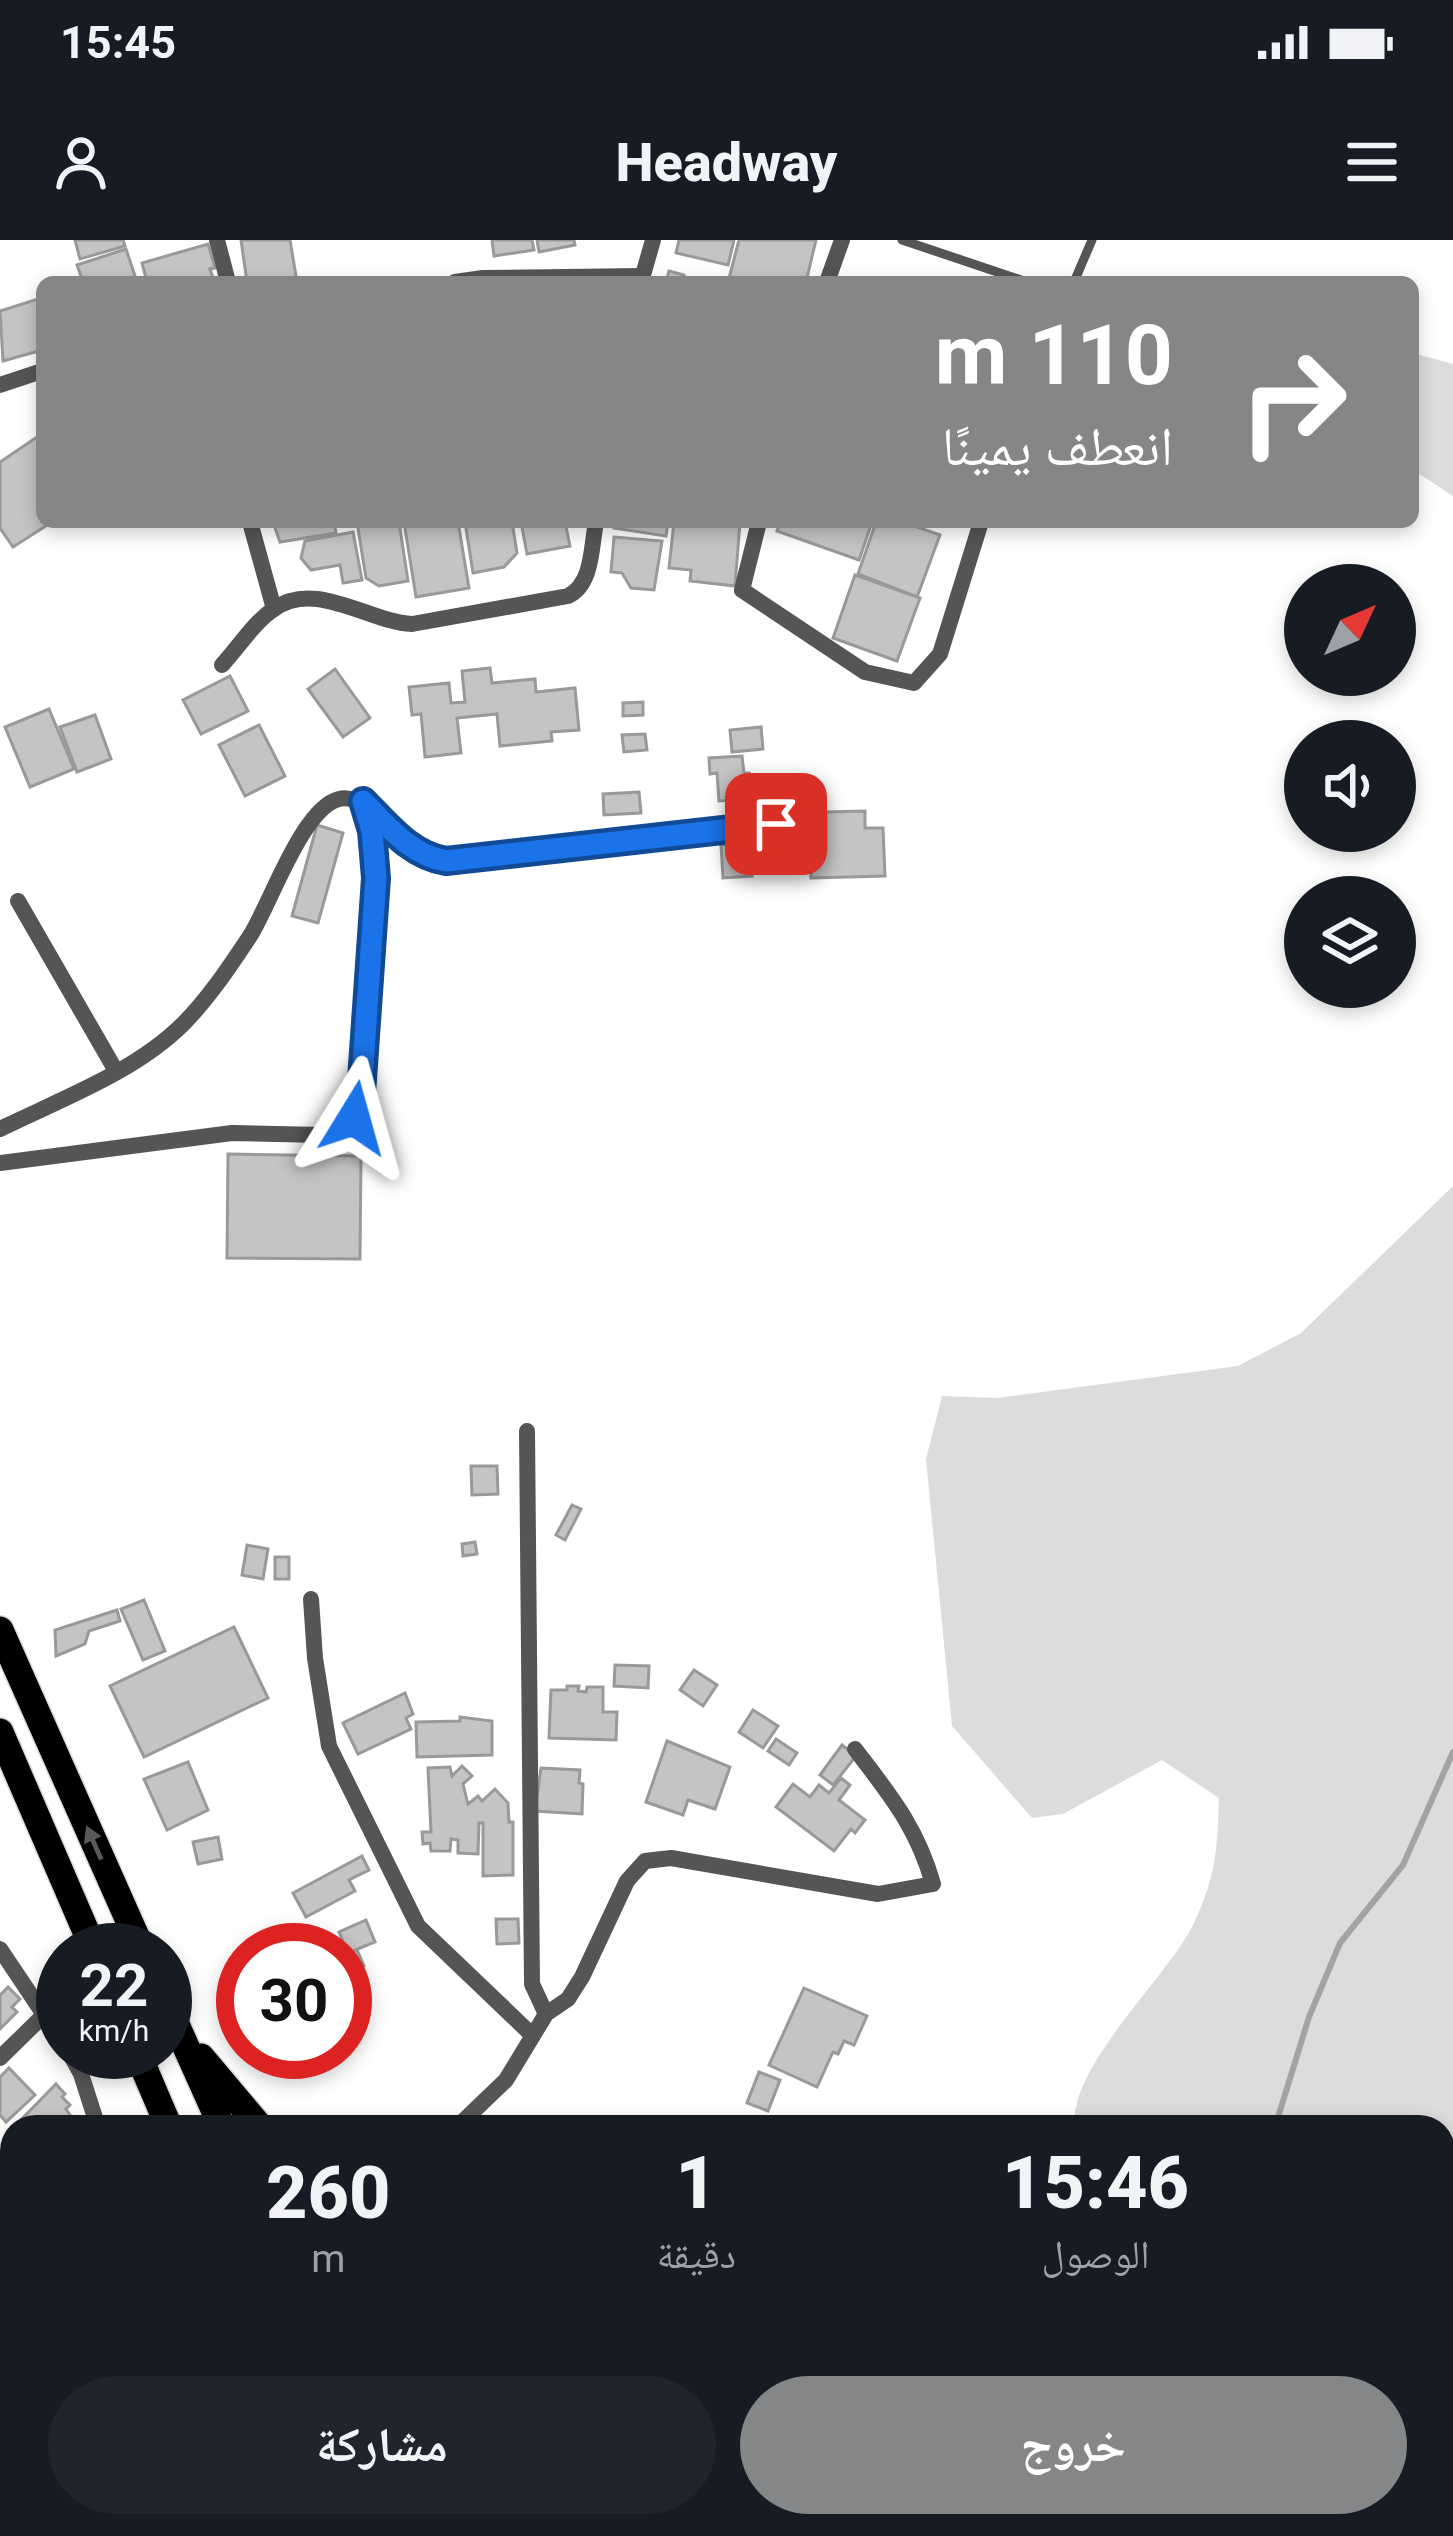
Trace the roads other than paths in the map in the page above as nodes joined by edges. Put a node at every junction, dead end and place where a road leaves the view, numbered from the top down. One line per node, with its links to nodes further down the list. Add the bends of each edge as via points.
1 (218, 240): 6 (street)
2 (653, 240): 7 (street)
3 (842, 240): 8 (street)
4 (902, 240): 9 (lane)
5 (1092, 240): 10 (lane)
6 (227, 276)
7 (642, 276)
8 (829, 276)
9 (1009, 276)
10 (1077, 276)
11 (36, 373): 12 (street)
12 (0, 385)
13 (252, 528): 17 (street)
14 (595, 528): 17 (street, via 586,578 568,596 412,624 312,599)
15 (758, 528): 16 (street, via 742,590 865,672 914,683 940,654)
16 (979, 528)
17 (274, 608): 18 (street)
18 (222, 665)
19 (363, 801): 20 (street, via 411,848 446,861); 22 (street, via 340,798 326,806 216,985 181,1026); 24 (street, via 376,878 354,1118 322,1135 232,1133)
20 (776, 824)
21 (19, 901): 22 (street)
22 (116, 1071): 23 (street)
23 (0, 1129)
24 (0, 1163)
25 (527, 1431): 34 (street, via 532,1984)
26 (311, 1599): 36 (street, via 329,1746 418,1926)
27 (0, 1630): 31 (highway, one-way to 27)
28 (0, 1732): 30 (highway)
29 (854, 1749): 34 (street, via 909,1819 933,1884 878,1894 671,1858 645,1861 568,1999)
30 (82, 1923)
31 (130, 1923)
32 (0, 1949): 33 (street)
33 (36, 1999)
34 (546, 2014): 36 (street)
35 (36, 2023): 38 (street)
36 (531, 2034): 46 (street, via 506,2080)
37 (192, 2049): 45 (highway)
38 (0, 2058)
39 (192, 2060): 44 (highway)
40 (83, 2079): 42 (street)
41 (148, 2079): 43 (highway)
42 (94, 2115)
43 (162, 2115)
44 (217, 2115)
45 (250, 2115)
46 (470, 2115)

